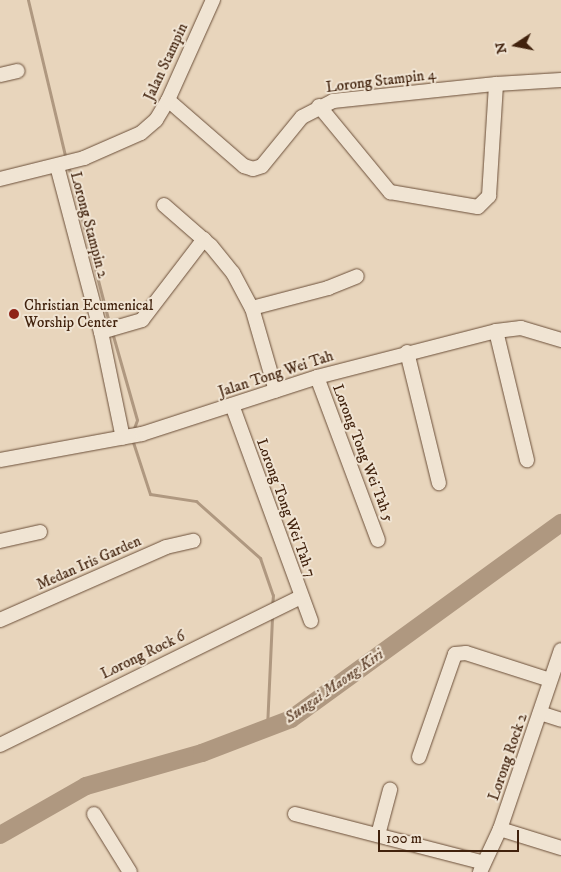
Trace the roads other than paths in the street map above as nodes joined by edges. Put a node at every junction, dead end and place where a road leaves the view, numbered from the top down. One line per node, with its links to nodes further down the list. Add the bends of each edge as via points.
1 (213, 0): 6 (street, Jalan Stampin)
2 (18, 71): 3 (street)
3 (0, 75)
4 (561, 80): 5 (street, Lorong Stampin 4)
5 (496, 84): 7 (street, Lorong Stampin 4, via 333,101); 7 (street, via 489,196 478,207 390,192)
6 (168, 100): 7 (street, Lorong Stampin 4, via 244,166 253,170 262,166 302,117); 8 (street, Jalan Stampin, via 156,120 141,133)
7 (319, 106)
8 (60, 166): 9 (street, Jalan Stampin); 14 (street, Lorong Stampin 2)
9 (0, 179)
10 (164, 205): 11 (street)
11 (204, 239): 13 (street, via 233,273); 14 (street, via 146,314 126,325)
12 (357, 276): 13 (street, via 328,288)
13 (252, 308): 19 (street)
14 (104, 331): 21 (street, Lorong Stampin 2)
15 (496, 331): 16 (street, Jalan Tong Wei Tah, via 521,328); 17 (street, Jalan Tong Wei Tah); 23 (street)
16 (561, 340)
17 (407, 352): 18 (street, Jalan Tong Wei Tah); 24 (street)
18 (317, 377): 19 (street, Jalan Tong Wei Tah); 27 (street, Lorong Tong Wei Tah 5)
19 (276, 391): 20 (street, Jalan Tong Wei Tah)
20 (232, 405): 21 (street, Jalan Tong Wei Tah); 29 (street, Lorong Tong Wei Tah 7)
21 (131, 436): 22 (street, Jalan Tong Wei Tah)
22 (0, 460)
23 (527, 460)
24 (439, 483)
25 (40, 532): 28 (street)
26 (193, 540): 30 (street, Medan Iris Garden, via 166,547)
27 (378, 540)
28 (0, 541)
29 (302, 597): 31 (street, Lorong Tong Wei Tah 7); 36 (street, Lorong Rock 6)
30 (0, 620)
31 (310, 621)
32 (561, 650): 33 (street, Lorong Rock 2)
33 (550, 680): 34 (street, Lorong Rock 2); 37 (street, via 466,653 455,654)
34 (540, 713): 35 (street); 41 (street, Lorong Rock 2)
35 (561, 720)
36 (0, 745)
37 (419, 756)
38 (390, 790): 42 (street)
39 (94, 814): 45 (street)
40 (295, 814): 42 (street)
41 (500, 829): 43 (street); 44 (street, Lorong Rock 2)
42 (378, 835): 44 (street)
43 (561, 848)
44 (482, 868)
45 (130, 872)

